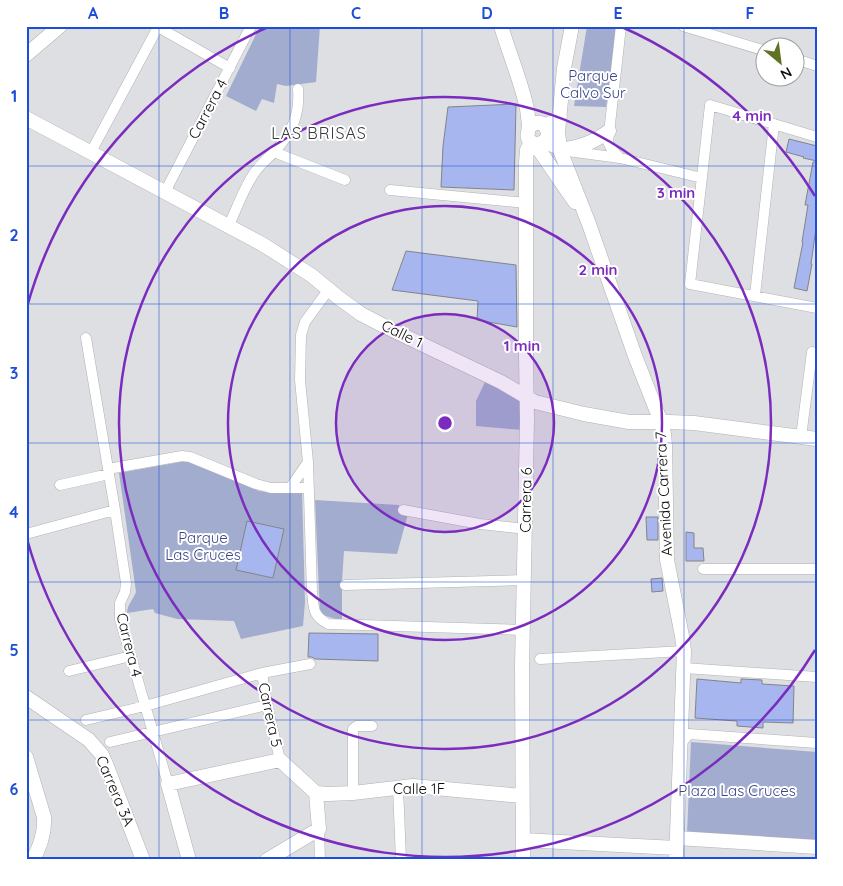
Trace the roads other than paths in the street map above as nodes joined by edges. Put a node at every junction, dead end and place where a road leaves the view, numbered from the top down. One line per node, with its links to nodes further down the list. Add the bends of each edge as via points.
1 (60, 26): 9 (street)
2 (251, 26): 10 (street, Carrera 4)
3 (501, 26): 15 (street, via 527,109)
4 (572, 26): 12 (street, Avenida Carrera 7)
5 (621, 26): 16 (street)
6 (683, 26): 8 (street)
7 (158, 27): 10 (street); 20 (street)
8 (756, 48)
9 (26, 56)
10 (230, 68): 26 (street, Carrera 4)
11 (298, 89): 21 (street, via 299,101 293,125)
12 (560, 116): 15 (street); 19 (street, Avenida Carrera 7)
13 (26, 118): 20 (street, Calle 1)
14 (774, 124): 17 (street); 23 (street, via 710,105); 31 (street)
15 (537, 125): 18 (street, via 527,136); 18 (street, via 548,130 548,136 545,142)
16 (609, 131): 19 (street, via 593,142); 22 (street, via 609,146)
17 (817, 137)
18 (536, 143): 19 (street); 27 (street, Carrera 6, via 526,156); 28 (street)
19 (560, 150): 22 (street); 28 (street, Avenida Carrera 7)
20 (90, 152): 26 (street, Calle 1)
21 (274, 152): 24 (street); 29 (street, via 254,173)
22 (620, 158): 23 (street)
23 (702, 178): 31 (street, via 690,284)
24 (345, 180)
25 (390, 190): 27 (street)
26 (165, 192): 29 (street, Calle 1)
27 (526, 202): 35 (street, Carrera 6)
28 (590, 224): 36 (street, Avenida Carrera 7)
29 (229, 225): 30 (street, Calle 1, via 297,265)
30 (329, 290): 35 (street, Calle 1, via 374,321); 39 (street, via 305,322 301,335 300,380)
31 (755, 296): 32 (street)
32 (817, 308)
33 (86, 338): 40 (street, Carrera 4)
34 (812, 352): 37 (street)
35 (526, 397): 36 (street, Calle 1, via 545,405 629,422); 46 (street, Carrera 6)
36 (660, 422): 37 (street, Calle 1); 53 (street, Avenida Carrera 7, via 665,446 667,560)
37 (801, 437): 38 (street, Calle 1)
38 (817, 439)
39 (308, 462): 42 (street); 43 (street)
40 (109, 472): 41 (street); 42 (street, via 182,456 256,484); 44 (street, Carrera 4)
41 (60, 486)
42 (290, 488): 43 (street)
43 (309, 488): 52 (street, via 312,592 315,613 320,619 328,624)
44 (115, 510): 47 (street); 54 (street, Carrera 4, via 126,586 119,614)
45 (403, 510): 46 (street)
46 (526, 529): 50 (street, Carrera 6)
47 (26, 534)
48 (817, 568): 49 (street)
49 (703, 569)
50 (524, 580): 51 (street); 52 (street, Carrera 6)
51 (345, 585)
52 (523, 630): 76 (street, Carrera 6)
53 (684, 651): 55 (street); 57 (street, Avenida Carrera 7)
54 (131, 656): 58 (street); 63 (street, Carrera 4)
55 (540, 659)
56 (310, 664): 59 (street)
57 (684, 668): 60 (street); 67 (street, Avenida Carrera 7)
58 (70, 671)
59 (262, 673): 62 (street, Carrera 5); 63 (street)
60 (817, 677)
61 (26, 697): 82 (street, Carrera 3A, via 88,740 102,756)
62 (267, 705): 66 (street); 71 (street, Carrera 5)
63 (145, 706): 64 (street); 66 (street, Carrera 4)
64 (86, 720)
65 (372, 726): 75 (street, via 353,729)
66 (152, 732): 68 (street); 72 (street, Carrera 4)
67 (683, 733): 69 (street); 80 (street, Avenida Carrera 7)
68 (110, 742)
69 (817, 743)
70 (27, 760): 81 (street, via 44,824)
71 (280, 760): 72 (street); 74 (street, Carrera 5)
72 (168, 784): 83 (street, Carrera 4)
73 (398, 787): 75 (street, Calle 1F); 76 (street, Calle 1F); 86 (street)
74 (316, 793): 75 (street, Calle 1F); 77 (street)
75 (353, 793)
76 (522, 796): 78 (street, Carrera 6)
77 (319, 829): 84 (street); 85 (street)
78 (523, 840): 80 (street); 87 (street, Carrera 6)
79 (817, 847): 80 (street)
80 (676, 849)
81 (33, 860)
82 (142, 860)
83 (189, 860)
84 (267, 860)
85 (320, 860)
86 (401, 860)
87 (523, 860)

